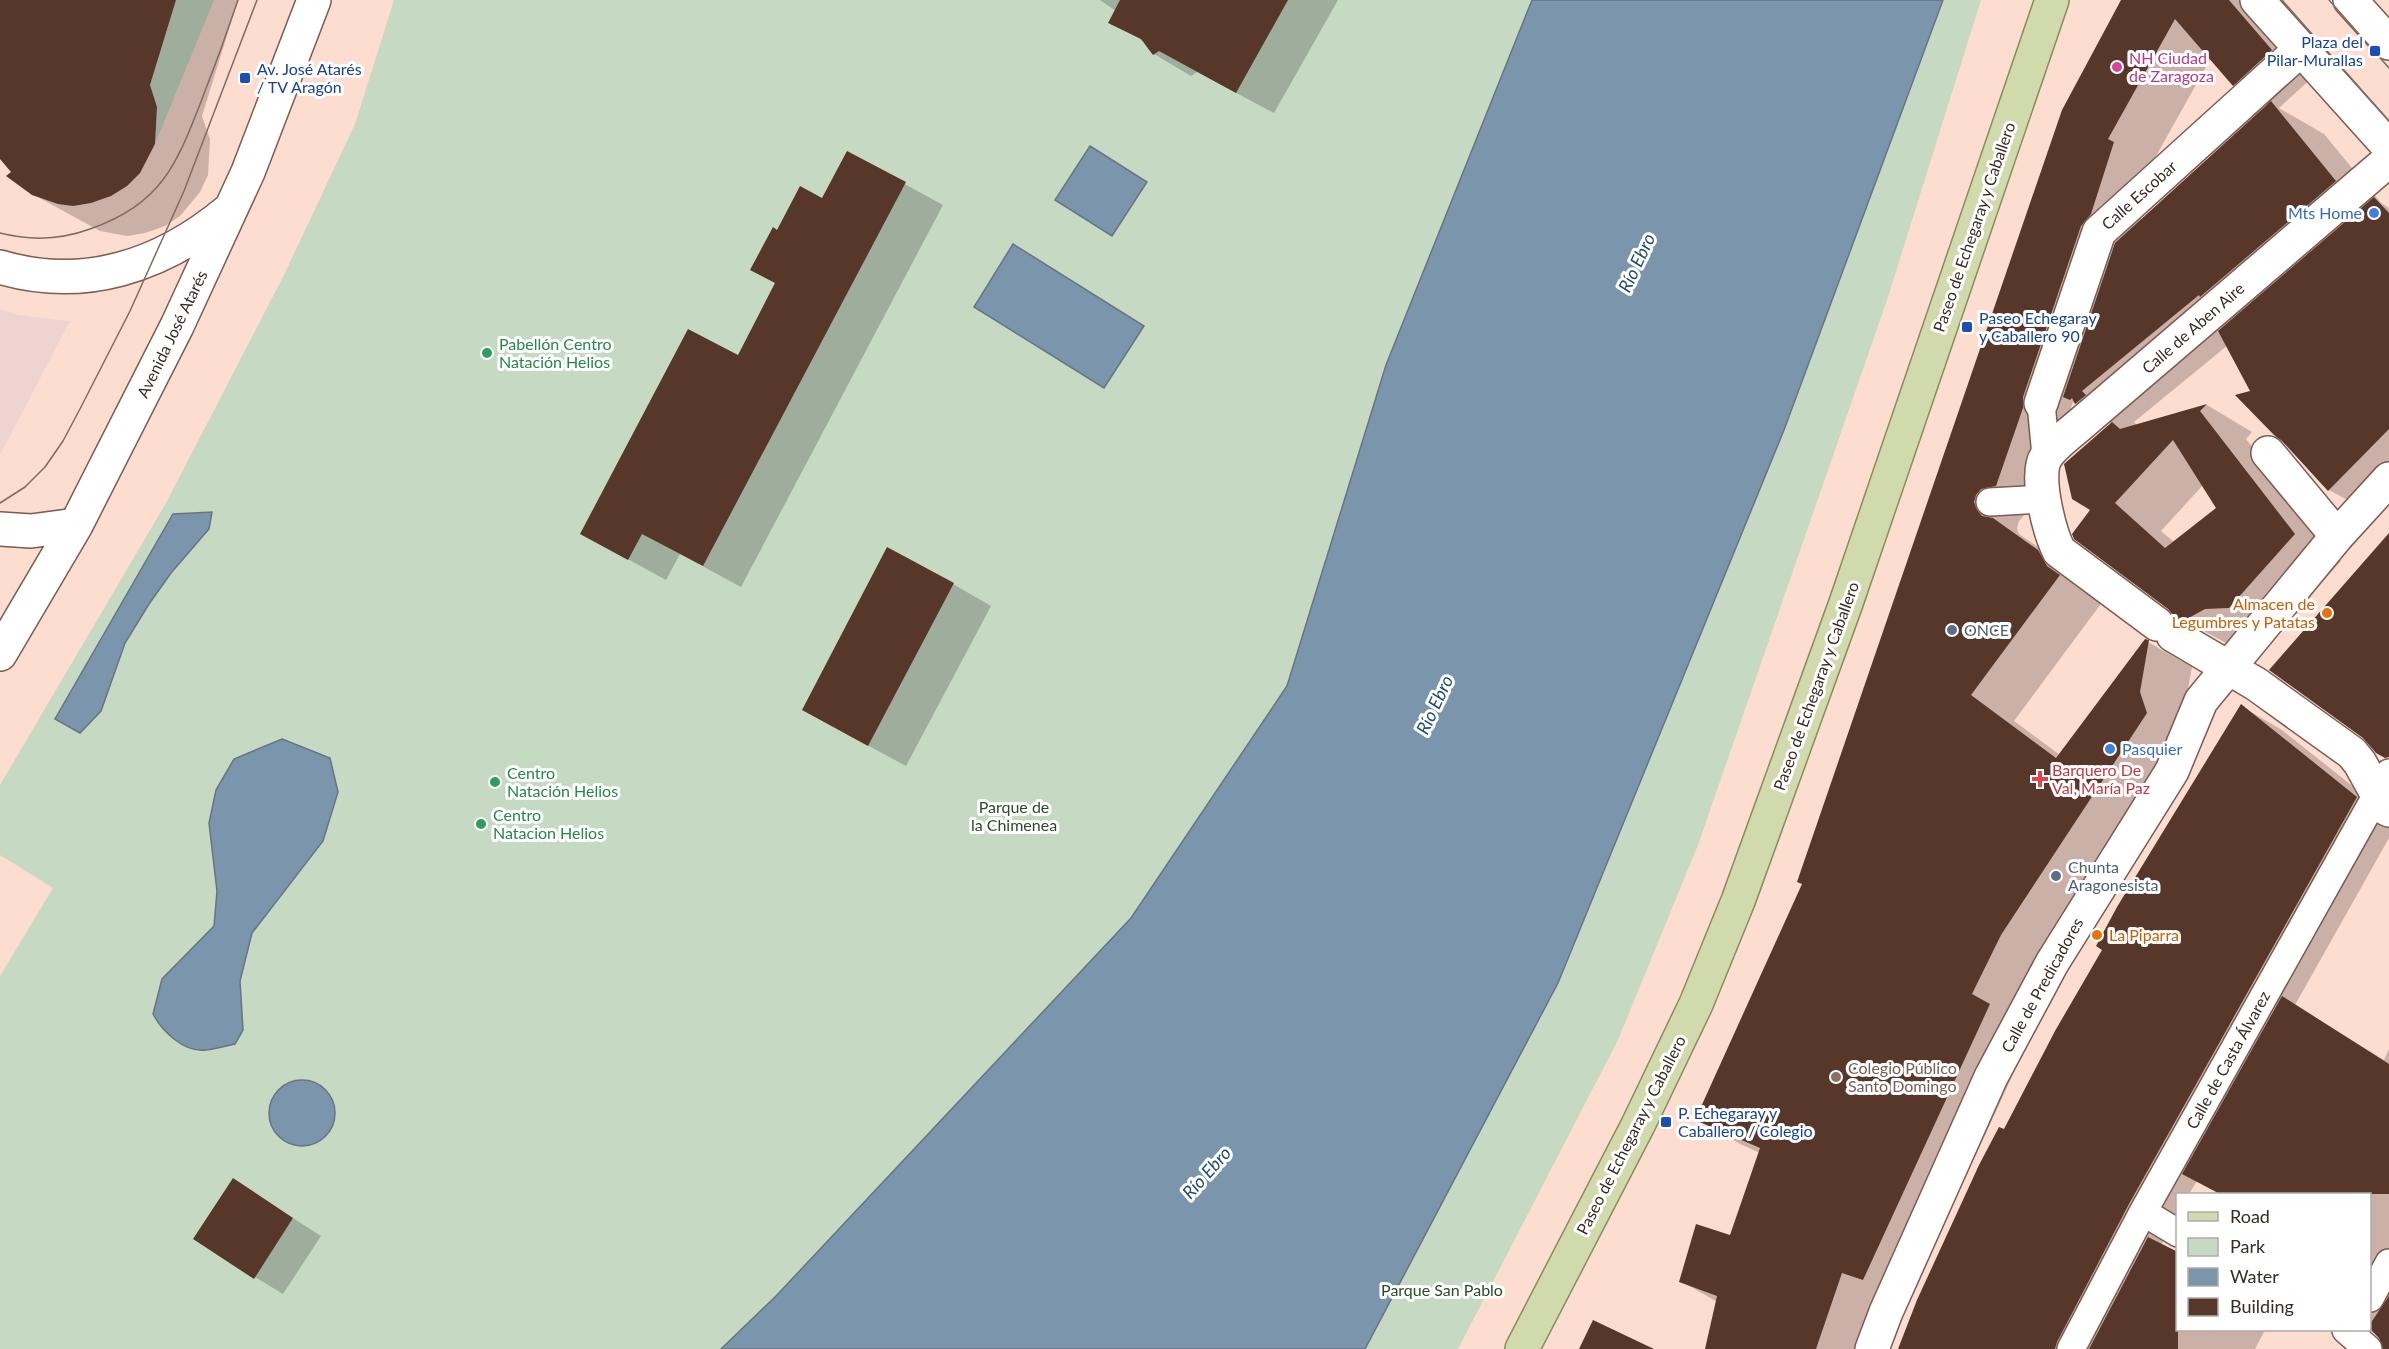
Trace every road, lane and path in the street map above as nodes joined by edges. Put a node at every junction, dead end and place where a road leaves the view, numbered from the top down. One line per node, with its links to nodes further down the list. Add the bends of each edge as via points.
1 (314, 0): 8 (street, Avenida José Atarés)
2 (2052, 0): 26 (main road, Paseo de Echegaray y Caballero, via 1846,603 1738,901 1696,1004 1643,1115)
3 (2257, 0): 6 (street)
4 (2350, 0): 5 (street)
5 (2389, 43)
6 (2300, 50): 7 (street); 10 (street, Calle Escobar, via 2099,232)
7 (2384, 160): 12 (street, Calle de Aben Aire)
8 (231, 208): 9 (street, via 202,233 154,258 104,275 44,276); 16 (street, Avenida José Atarés)
9 (0, 267)
10 (2041, 403): 12 (street, Calle Escobar)
11 (2268, 453): 18 (street)
12 (2046, 456): 14 (street, via 2042,468)
13 (2389, 479): 18 (street, Calle de Predicadores)
14 (2045, 500): 15 (street); 20 (street, via 2052,538 2060,551 2165,629)
15 (1990, 502)
16 (76, 525): 17 (street, via 31,531); 19 (street, Avenida José Atarés)
17 (0, 529)
18 (2337, 536): 20 (street, Calle de Predicadores)
19 (0, 654)
20 (2228, 666): 21 (street, via 2352,753); 27 (street, Calle de Predicadores, via 2200,701 2172,771 2052,963 1991,1077)
21 (2385, 792): 22 (street, Calle de Casta Álvarez)
22 (2143, 1212): 23 (street); 28 (street, Calle de Casta Álvarez)
23 (2176, 1232)
24 (2389, 1263): 25 (street)
25 (2371, 1296)
26 (1522, 1349)
27 (1872, 1349)
28 (2071, 1349)

